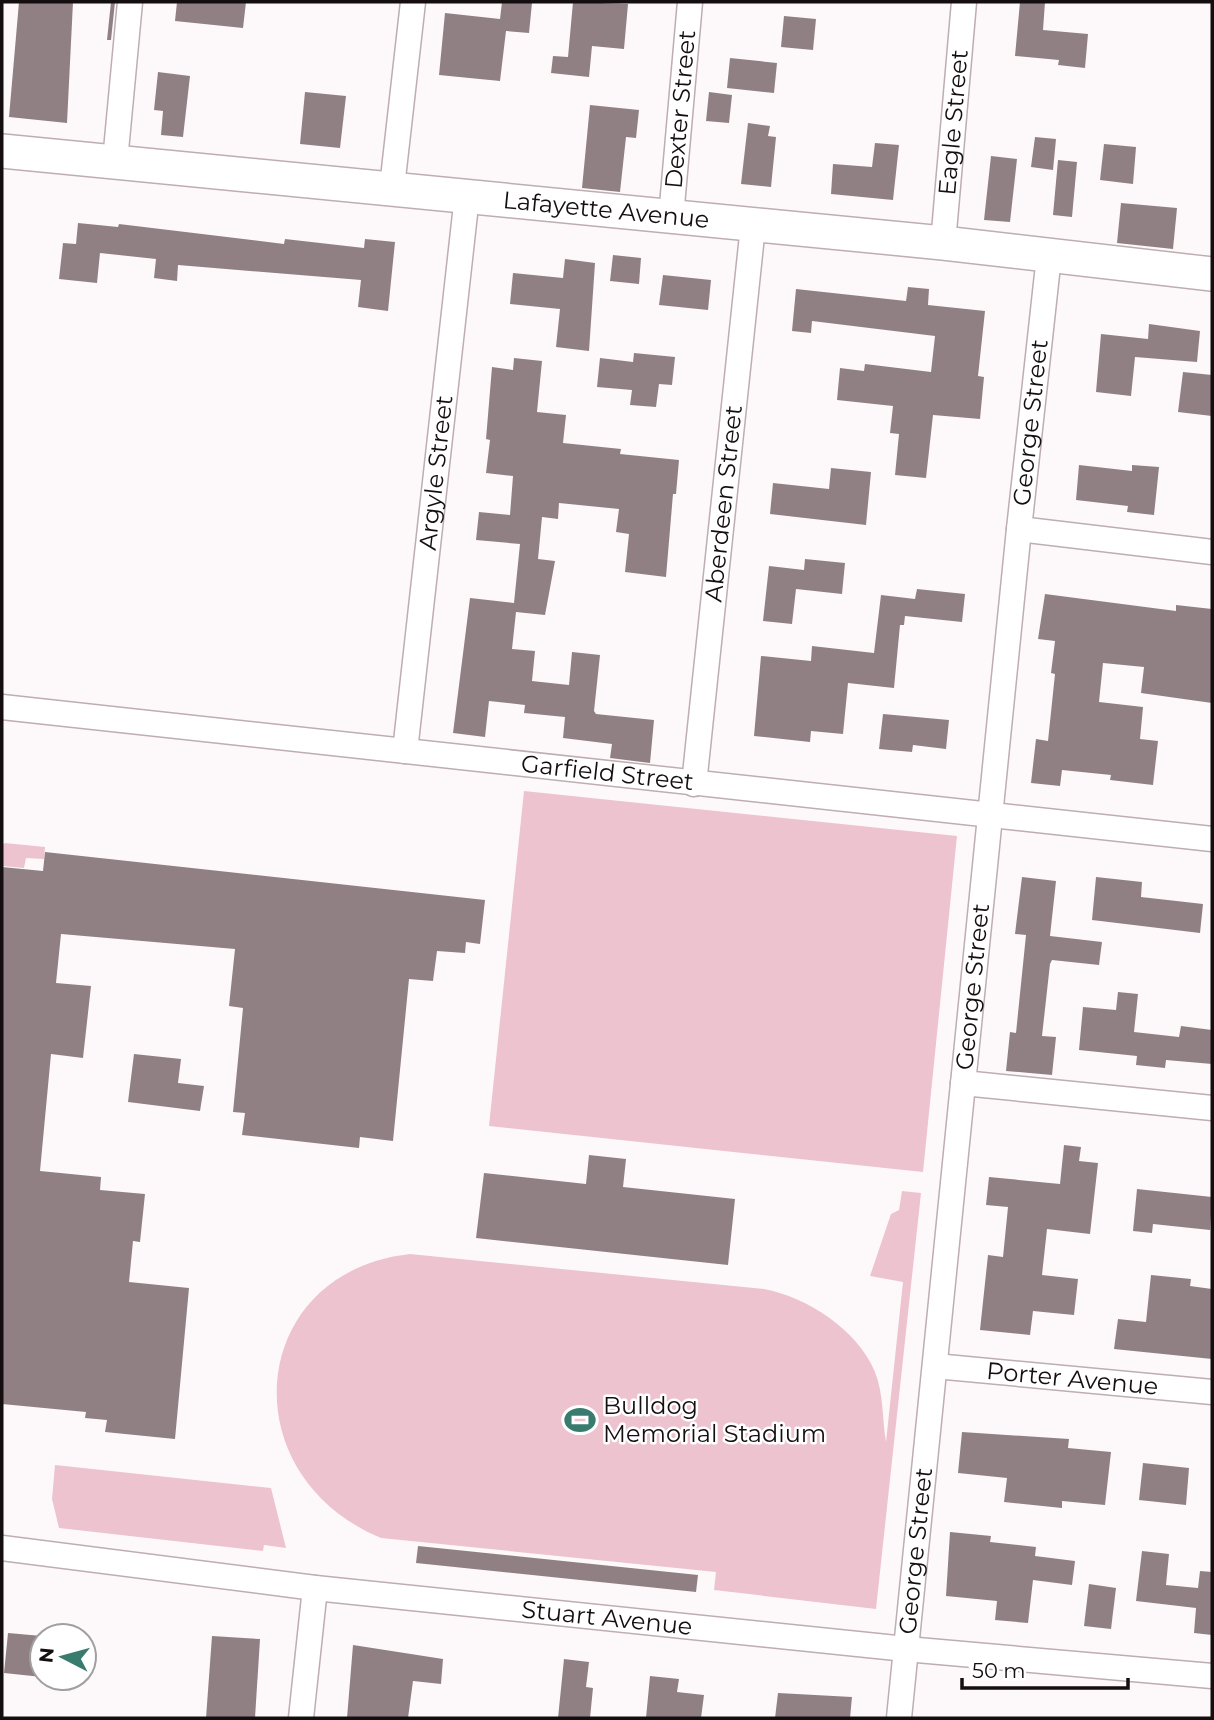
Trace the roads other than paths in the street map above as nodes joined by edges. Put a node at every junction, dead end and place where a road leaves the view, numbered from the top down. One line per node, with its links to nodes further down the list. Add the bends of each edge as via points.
1 (130, 2): 6 (street)
2 (413, 2): 7 (street)
3 (690, 2): 9 (street, Dexter Street)
4 (964, 2): 11 (street, Eagle Street)
5 (2, 151): 6 (street, Lafayette Avenue)
6 (115, 161): 7 (street, Lafayette Avenue)
7 (392, 187): 8 (street, Lafayette Avenue)
8 (467, 196): 9 (street, Lafayette Avenue); 17 (street, Argyle Street)
9 (671, 217): 10 (street, Lafayette Avenue)
10 (753, 226): 11 (street, Lafayette Avenue); 18 (street, Aberdeen Street)
11 (943, 243): 12 (street, Lafayette Avenue)
12 (1049, 256): 13 (street, Lafayette Avenue); 14 (street, George Street)
13 (1212, 274)
14 (1019, 529): 15 (street); 19 (street, George Street)
15 (1212, 552)
16 (2, 707): 17 (street, Garfield Street)
17 (405, 751): 18 (street, Garfield Street)
18 (694, 783): 19 (street, Garfield Street)
19 (990, 813): 20 (street, Garfield Street); 21 (street, George Street)
20 (1212, 839)
21 (963, 1083): 22 (street); 23 (street, George Street)
22 (1212, 1108)
23 (935, 1366): 24 (street, Porter Avenue); 27 (street, George Street)
24 (1212, 1392)
25 (2, 1548): 26 (street, Stuart Avenue)
26 (315, 1588): 27 (street, Stuart Avenue); 29 (street)
27 (906, 1649): 28 (street, Stuart Avenue); 30 (street, George Street)
28 (1212, 1676)
29 (301, 1718)
30 (899, 1718)

